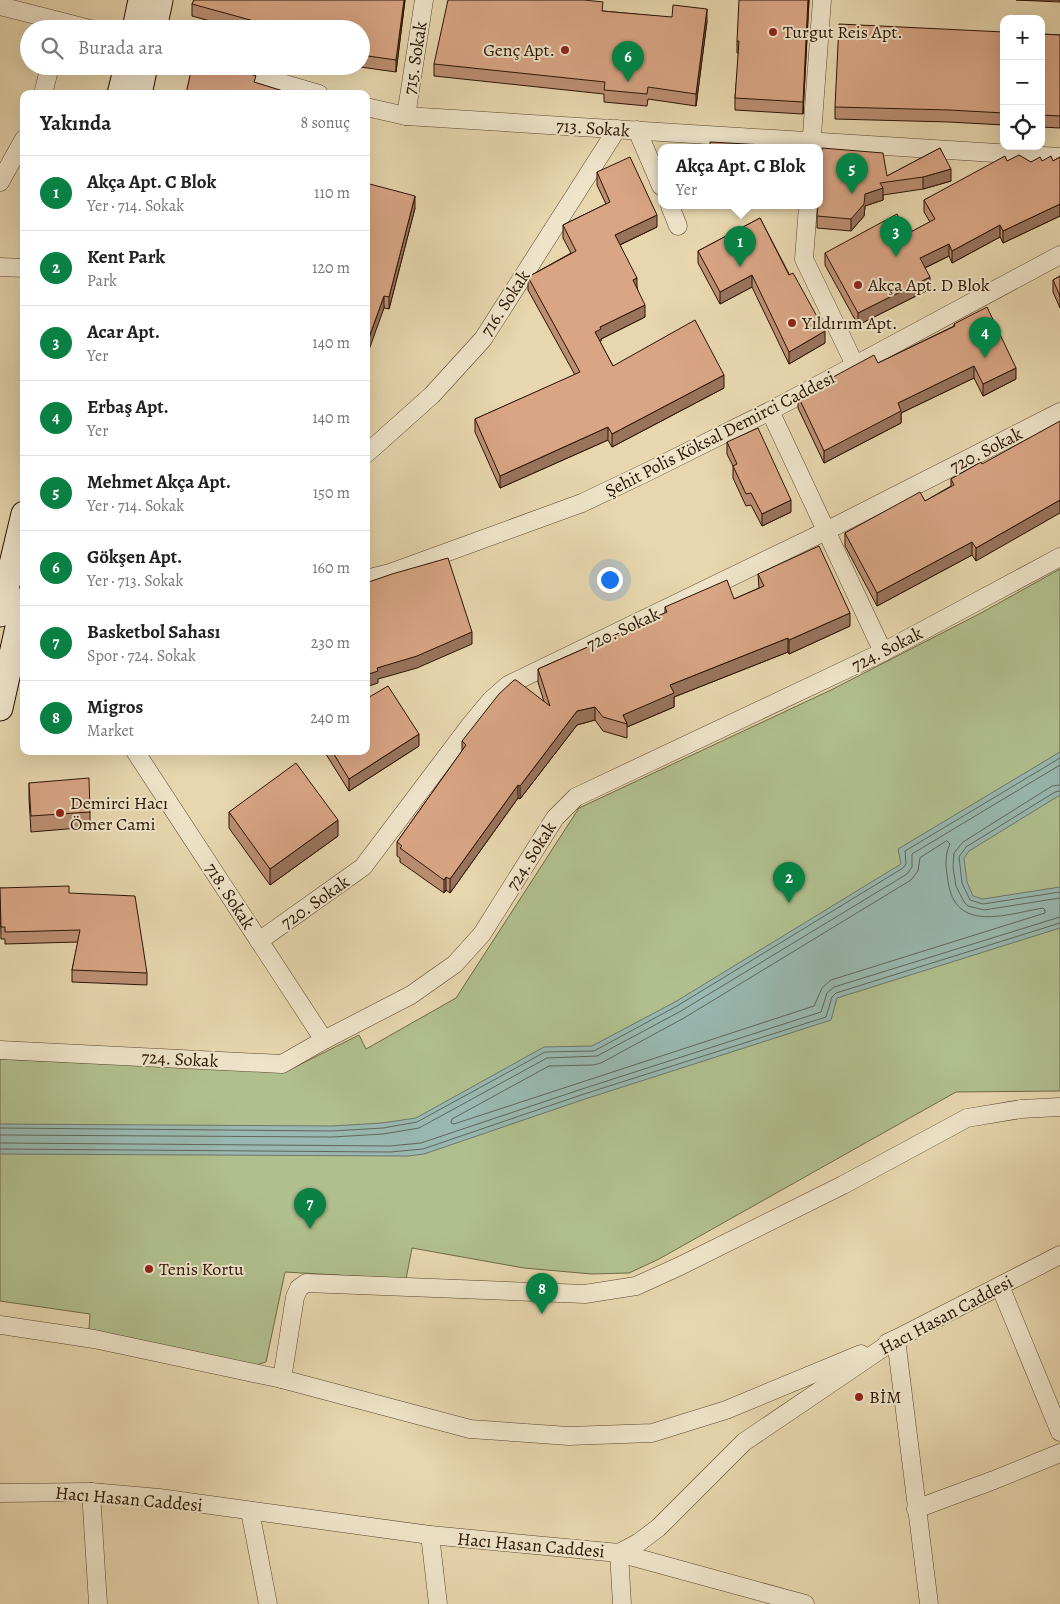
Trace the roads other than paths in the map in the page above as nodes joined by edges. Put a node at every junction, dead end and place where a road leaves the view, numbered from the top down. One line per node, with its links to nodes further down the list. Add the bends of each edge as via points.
1 (141, 0): 7 (main road)
2 (160, 0): 8 (main road)
3 (424, 0): 18 (street, 715. Sokak)
4 (822, 0): 22 (street)
5 (0, 6): 6 (street)
6 (44, 20)
7 (137, 20)
8 (156, 20)
9 (48, 75): 13 (street)
10 (124, 75): 14 (main road)
11 (143, 75): 15 (main road)
12 (253, 75): 16 (street)
13 (44, 90)
14 (121, 90)
15 (140, 90)
16 (305, 90)
17 (370, 108): 18 (street, 713. Sokak)
18 (406, 116): 19 (street, 713. Sokak)
19 (617, 129): 20 (street, 713. Sokak); 37 (street, 716. Sokak, via 483,339 432,395)
20 (637, 130): 21 (street, 713. Sokak); 26 (street)
21 (800, 144)
22 (812, 144)
23 (20, 146): 27 (street)
24 (823, 146): 25 (street, 713. Sokak)
25 (1060, 157)
26 (658, 179)
27 (0, 182)
28 (671, 209): 30 (street)
29 (808, 209): 34 (street, via 804,259)
30 (678, 226)
31 (1060, 255): 34 (street, Şehit Polis Köksal Demirci Caddesi)
32 (0, 267): 33 (street)
33 (20, 268)
34 (855, 365): 35 (street, Şehit Polis Köksal Demirci Caddesi)
35 (770, 411): 39 (street); 41 (street, Şehit Polis Köksal Demirci Caddesi, via 582,503 390,573)
36 (1060, 412): 39 (street, 720. Sokak)
37 (370, 450)
38 (20, 531): 43 (main road)
39 (826, 531): 45 (street); 48 (street, 720. Sokak, via 508,685 471,724 363,867)
40 (1060, 557): 45 (street, 724. Sokak)
41 (370, 577)
42 (20, 612): 44 (main road)
43 (0, 614)
44 (13, 634): 46 (main road)
45 (883, 652): 49 (street, 724. Sokak, via 576,797 555,818 482,934 456,964 411,995)
46 (0, 708)
47 (138, 755): 48 (street, 718. Sokak)
48 (260, 941): 49 (street, 718. Sokak)
49 (324, 1040): 50 (street, 724. Sokak, via 282,1064)
50 (0, 1050)
51 (1060, 1107): 56 (street, via 1021,1109 967,1118 842,1185 636,1286 585,1294 306,1283 294,1297)
52 (1060, 1254): 53 (street, Hacı Hasan Caddesi)
53 (1000, 1286): 55 (street, Hacı Hasan Caddesi); 57 (street)
54 (0, 1325): 56 (street, via 94,1339)
55 (896, 1339): 56 (street, via 726,1410 652,1433 569,1436 470,1429); 61 (street); 64 (street, Hacı Hasan Caddesi, via 744,1442 658,1528)
56 (282, 1379)
57 (1060, 1432)
58 (1060, 1452): 61 (street)
59 (91, 1492): 60 (street, Hacı Hasan Caddesi); 62 (street, Hacı Hasan Caddesi); 65 (street)
60 (0, 1493)
61 (916, 1509): 70 (street)
62 (250, 1511): 63 (street, Hacı Hasan Caddesi); 66 (street)
63 (430, 1535): 64 (street, Hacı Hasan Caddesi); 67 (street)
64 (618, 1553): 68 (street); 69 (street)
65 (98, 1604)
66 (268, 1604)
67 (438, 1604)
68 (622, 1604)
69 (804, 1604)
70 (929, 1604)

